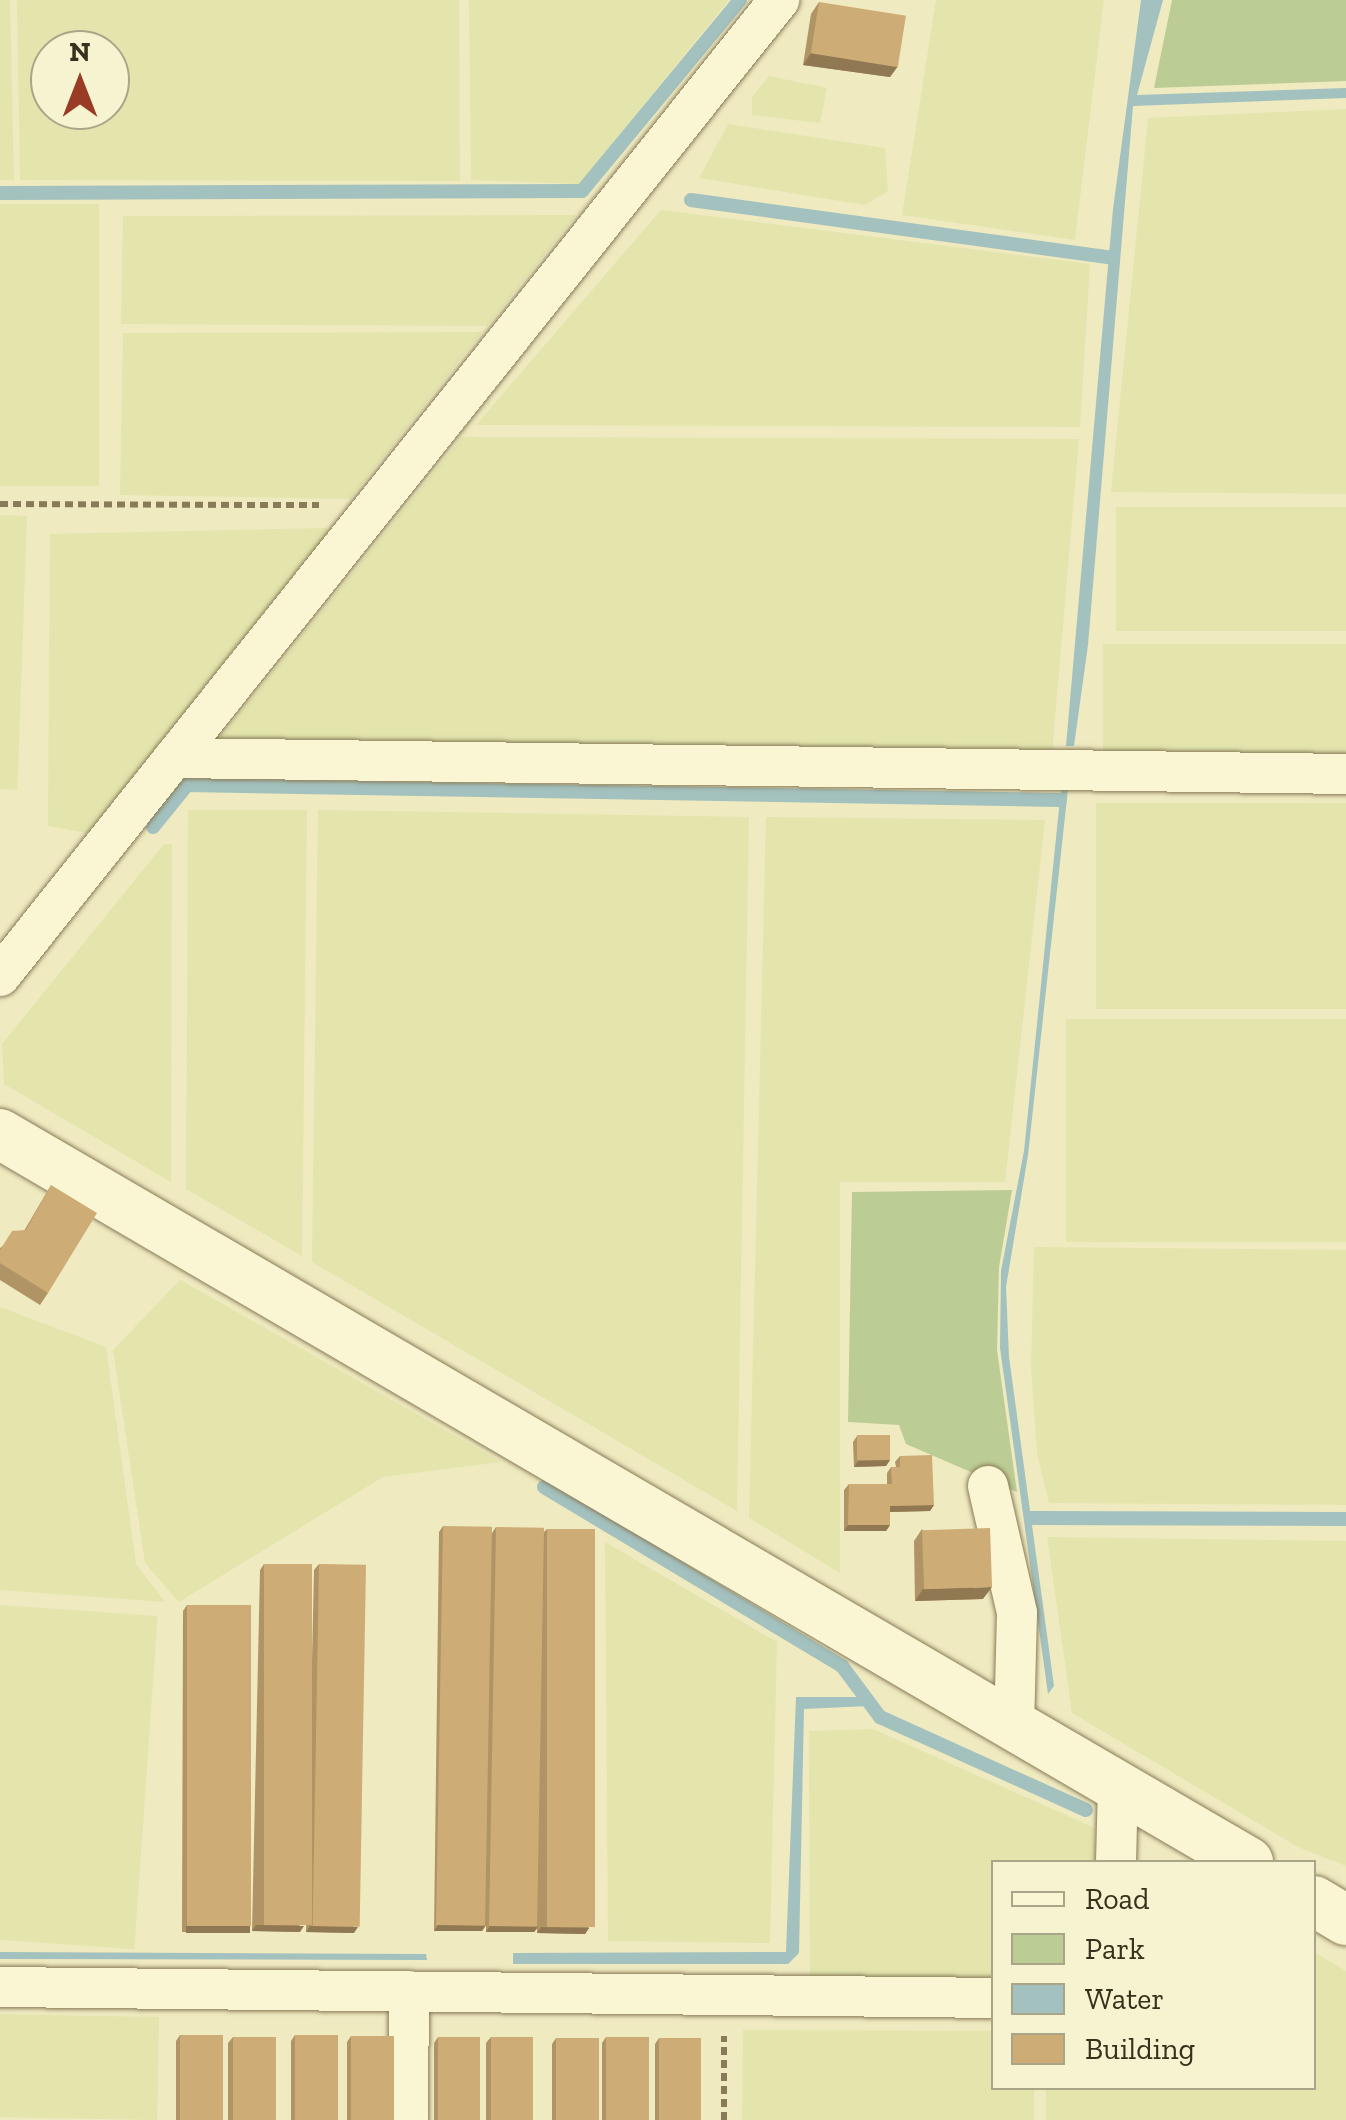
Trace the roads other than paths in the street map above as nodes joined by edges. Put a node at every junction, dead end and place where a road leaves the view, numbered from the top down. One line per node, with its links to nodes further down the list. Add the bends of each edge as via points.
1 (779, 0): 2 (street)
2 (174, 758): 3 (street); 4 (street)
3 (1346, 774)
4 (0, 976)
5 (0, 1134): 7 (street)
6 (988, 1486): 7 (street, via 1017,1613)
7 (1014, 1726): 8 (street)
8 (1118, 1787): 9 (street); 10 (street)
9 (1116, 1860)
10 (1245, 1860)
11 (1316, 1902): 12 (street)
12 (1346, 1920)
13 (0, 1987): 14 (street)
14 (409, 1992): 15 (street); 16 (street)
15 (991, 1998)
16 (408, 2120)

